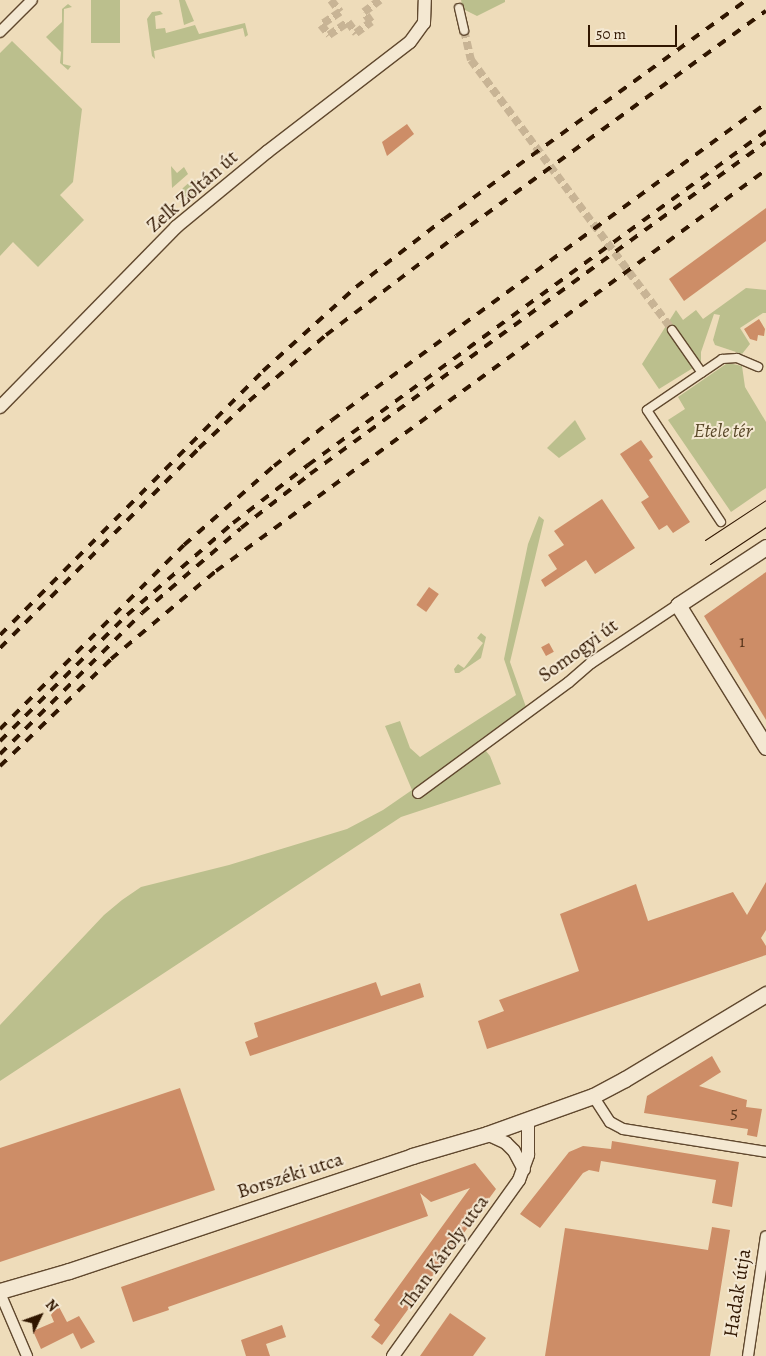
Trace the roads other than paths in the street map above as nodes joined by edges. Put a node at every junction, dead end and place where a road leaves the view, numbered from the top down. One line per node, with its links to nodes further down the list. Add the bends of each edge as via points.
1 (32, 0): 5 (street)
2 (425, 0): 9 (street, Zelk Zoltán út, via 424,23 406,46 266,152 176,227)
3 (459, 8): 4 (street)
4 (464, 30)
5 (0, 32)
6 (672, 330): 8 (street)
7 (758, 368): 8 (street, via 730,357)
8 (702, 373): 10 (street, via 647,410)
9 (0, 407)
10 (721, 522)
11 (766, 546): 12 (main road, Somogyi út)
12 (678, 605): 13 (main road); 14 (street, Somogyi út, via 590,663 570,682)
13 (766, 747)
14 (418, 793)
15 (766, 994): 16 (main road, Borszéki utca)
16 (593, 1096): 17 (main road, Borszéki utca); 19 (street, via 610,1122 623,1129)
17 (528, 1120): 18 (main road, Borszéki utca); 20 (street, Than Károly utca, via 530,1140)
18 (487, 1134): 20 (street, via 506,1143); 22 (main road, Borszéki utca)
19 (766, 1152)
20 (524, 1170): 24 (street, Than Károly utca)
21 (766, 1236): 25 (street, Hadak útja)
22 (0, 1292): 23 (street)
23 (27, 1356)
24 (393, 1356)
25 (748, 1356)

